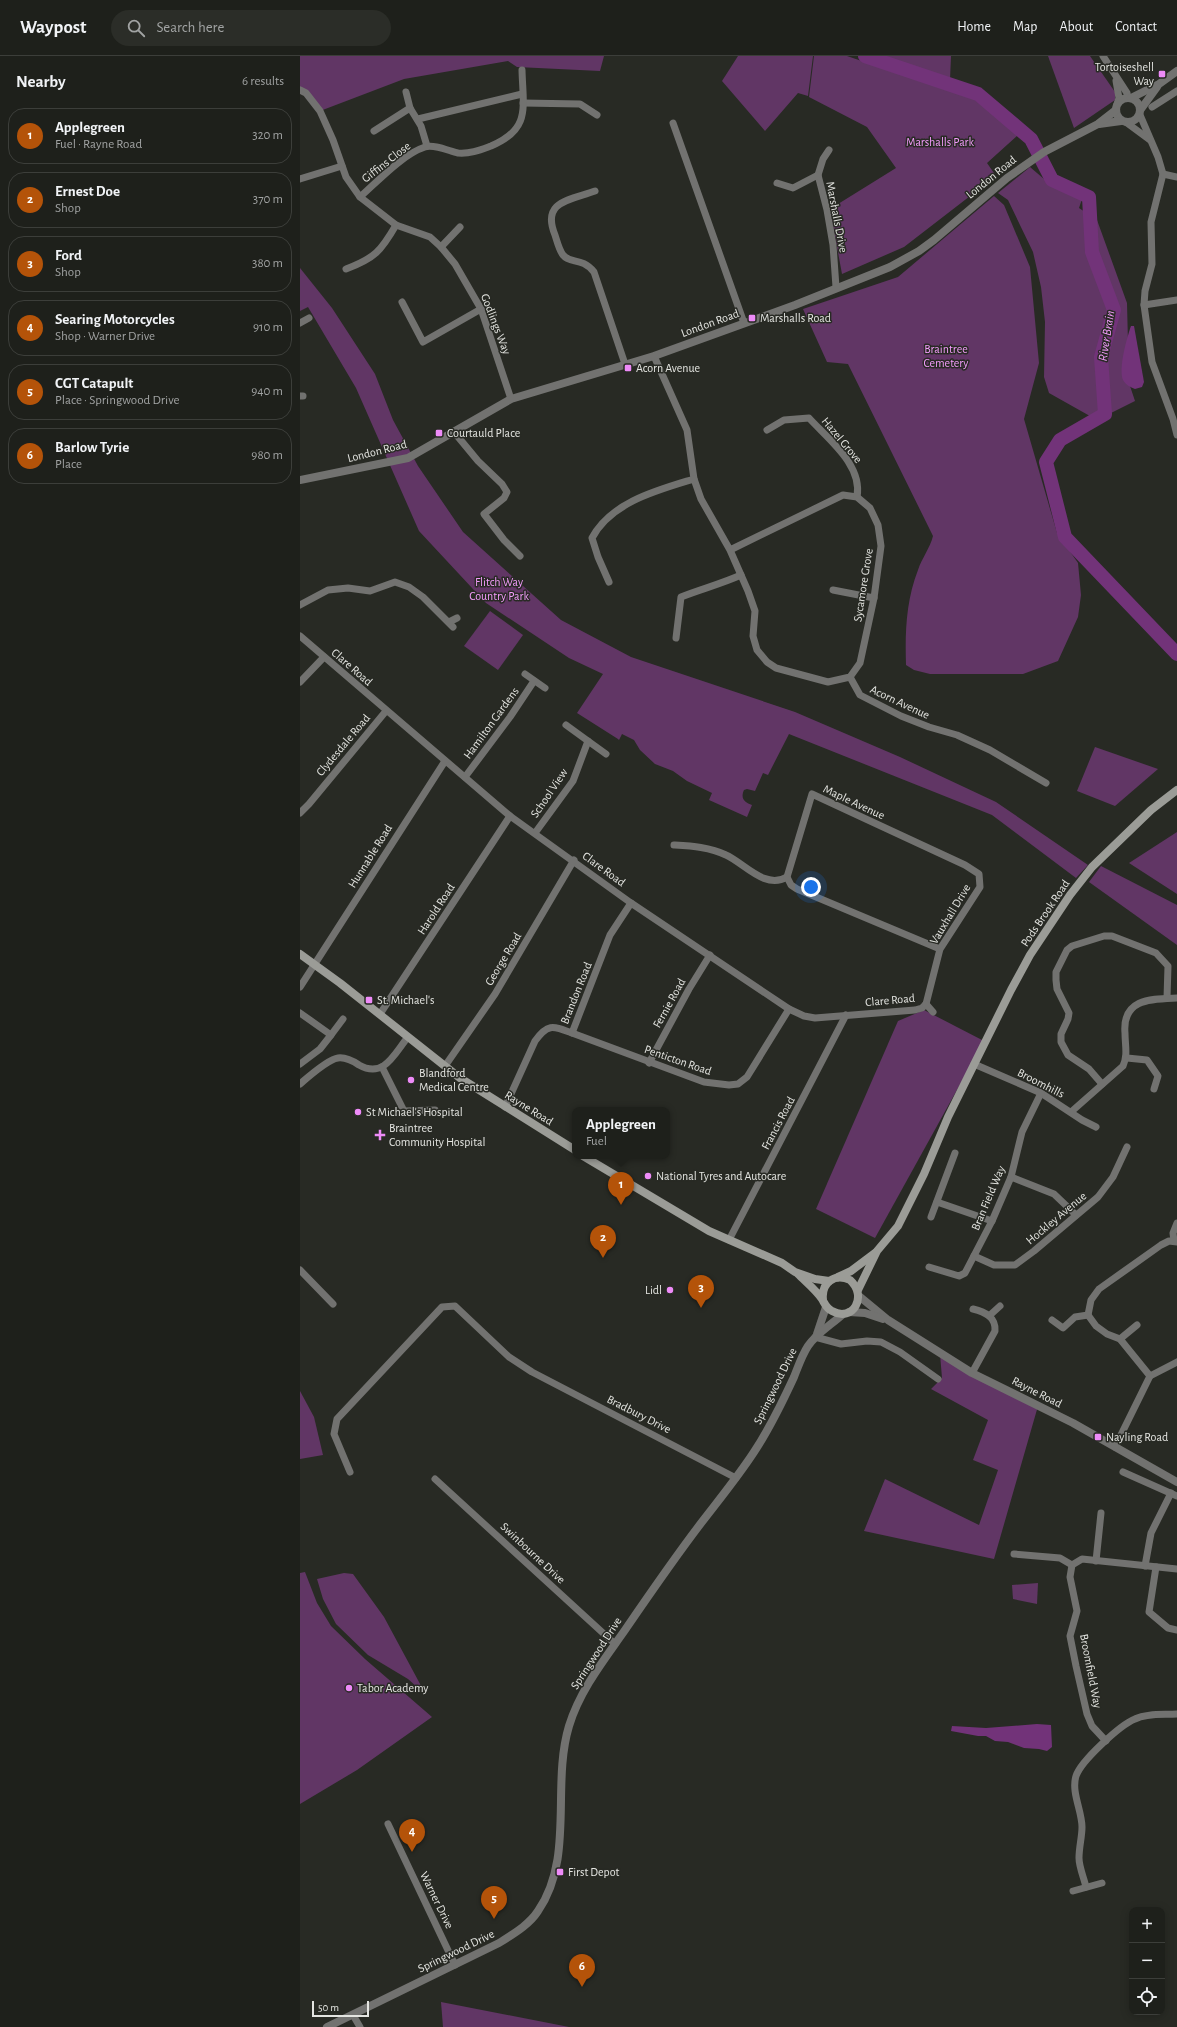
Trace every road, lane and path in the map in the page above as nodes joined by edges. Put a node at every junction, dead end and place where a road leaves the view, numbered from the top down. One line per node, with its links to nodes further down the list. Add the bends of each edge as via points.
1 (1103, 56): 4 (street)
2 (522, 70): 9 (street, Giffins Close)
3 (1177, 72): 5 (street)
4 (1116, 78): 10 (street); 12 (street, via 1119,98)
5 (1159, 84): 10 (street); 15 (street)
6 (300, 90): 25 (street, Godlings Way, via 306,93 320,111)
7 (406, 92): 14 (street, Giffins Close)
8 (1177, 92): 13 (street)
9 (522, 94): 11 (street, Giffins Close); 17 (street)
10 (1130, 98): 12 (street, via 1122,100); 15 (street, via 1139,104)
11 (523, 103): 16 (street, via 580,104); 23 (street, Giffins Close, via 520,122 514,133 499,142 469,153)
12 (1116, 107): 19 (street, via 1117,116); 20 (street, London Road)
13 (1152, 107)
14 (410, 108): 17 (street, Giffins Close); 21 (street)
15 (1140, 112): 19 (street, via 1135,121); 22 (street)
16 (597, 115)
17 (418, 119): 23 (street, Giffins Close)
18 (673, 122): 44 (street)
19 (1124, 122): 20 (street, London Road); 22 (street)
20 (1098, 124): 37 (street, London Road, via 1044,152 1007,178 919,251 890,267)
21 (374, 131)
22 (1150, 140): 26 (street)
23 (427, 146): 32 (street, Giffins Close, via 410,154)
24 (829, 150): 27 (street, Marshalls Drive, via 822,160)
25 (342, 166): 29 (street); 32 (street, Godlings Way, via 346,177)
26 (1163, 174): 28 (street); 40 (street, via 1151,222 1152,264 1144,291)
27 (818, 175): 30 (street, Marshalls Drive, via 793,188); 37 (street, Marshalls Drive, via 833,245)
28 (1177, 177)
29 (300, 179)
30 (777, 183)
31 (595, 191): 46 (street, via 559,204 550,217 552,229 563,255 569,260 587,264 594,272)
32 (360, 197): 33 (street, Godlings Way)
33 (396, 224): 35 (street, Godlings Way, via 430,237); 36 (street, via 384,246 375,254)
34 (460, 226): 35 (street)
35 (441, 247): 41 (street, Godlings Way, via 455,264)
36 (346, 268)
37 (836, 287): 44 (street, London Road)
38 (1177, 300): 40 (street)
39 (402, 302): 41 (street, via 422,342)
40 (1144, 305): 50 (street, via 1152,362)
41 (481, 309): 47 (street, Godlings Way)
42 (310, 318): 43 (street)
43 (300, 323)
44 (744, 323): 45 (street, London Road)
45 (654, 356): 46 (street, London Road); 51 (street, via 687,430)
46 (625, 364): 47 (street, London Road)
47 (511, 399): 49 (street, London Road)
48 (767, 430): 53 (street, Hazel Grove, via 784,420 809,418 854,469 859,486)
49 (454, 432): 52 (street, London Road, via 417,453 385,463); 55 (street, via 507,492 504,498 484,514)
50 (1177, 435)
51 (694, 479): 54 (street, via 701,499); 57 (street, via 662,489 623,506 598,528 592,538)
52 (300, 480)
53 (857, 497): 54 (street, via 843,495 831,500); 59 (street, Sycamore Grove, via 870,508 878,525 881,546)
54 (730, 550): 56 (street)
55 (520, 556)
56 (741, 575): 63 (street, via 719,586 700,589 681,597); 66 (street, via 755,611 753,636 757,650 767,662 776,668 828,682)
57 (609, 582)
58 (833, 590): 59 (street)
59 (874, 598): 66 (street, Sycamore Grove, via 860,663)
60 (300, 605): 61 (street, via 328,590 348,588 370,591 395,582 409,587 452,625)
61 (458, 618)
62 (300, 636): 64 (street, Clare Road)
63 (676, 638)
64 (324, 657): 68 (street); 70 (street, Clare Road)
65 (525, 674): 67 (street)
66 (850, 677): 76 (street, Acorn Avenue, via 860,695 901,716 970,741)
67 (534, 681): 69 (street); 75 (street, Hamilton Gardens)
68 (300, 682)
69 (545, 688)
70 (386, 711): 74 (street, Clare Road); 78 (street, Clydesdale Road)
71 (566, 725): 72 (street)
72 (588, 741): 73 (street); 80 (street, School View, via 573,781)
73 (606, 754)
74 (445, 761): 75 (street, Clare Road); 89 (street, Hunnable Road)
75 (465, 777): 79 (street, Clare Road)
76 (1046, 783)
77 (1177, 790): 106 (main road, Pods Brook Road, via 1112,846 1070,895 1010,990)
78 (301, 812)
79 (510, 816): 80 (street, Clare Road); 97 (street, Harold Road)
80 (535, 833): 82 (street, Clare Road)
81 (674, 845): 84 (street, via 694,846 726,855 765,879 777,881)
82 (574, 860): 85 (street, Clare Road); 107 (street, George Road, via 495,994)
83 (966, 865): 84 (street, Maple Avenue, via 812,794); 86 (street, Vauxhall Drive, via 979,874 980,887)
84 (787, 878): 86 (street, via 797,889)
85 (632, 903): 88 (street, Clare Road); 100 (street, Brandon Road, via 610,935)
86 (940, 949): 93 (street, Vauxhall Drive)
87 (300, 954): 89 (main road, Rayne Road)
88 (710, 955): 94 (street, Clare Road); 104 (street, Fernie Road)
89 (316, 965): 90 (street, Hunnable Road); 97 (main road, Rayne Road)
90 (300, 987)
91 (1167, 998): 92 (street); 103 (street, via 1144,1000 1128,1014 1124,1027); 110 (street, via 1168,966 1156,952 1112,936 1077,944 1067,950 1056,972 1057,989 1069,1013 1061,1034 1061,1042 1068,1055 1089,1069)
92 (1177, 998)
93 (926, 1004): 95 (street, Clare Road); 98 (street, Clare Road, via 916,1010)
94 (789, 1008): 98 (street, Clare Road, via 804,1016 815,1018); 104 (street, Penticton Road, via 753,1068 738,1084 719,1085 704,1082)
95 (933, 1012)
96 (300, 1013): 101 (street)
97 (380, 1014): 102 (main road, Rayne Road)
98 (846, 1015): 127 (street, Francis Road)
99 (342, 1019): 101 (street)
100 (572, 1033): 104 (street, Penticton Road); 113 (street, Brandon Road, via 552,1027 541,1032)
101 (331, 1035): 105 (street, via 320,1049)
102 (408, 1036): 107 (main road, Rayne Road); 108 (street)
103 (1127, 1058): 110 (street, via 1119,1072); 111 (street, via 1147,1060 1158,1076)
104 (649, 1063)
105 (300, 1064)
106 (974, 1064): 112 (street, Broomhills); 129 (main road, Pods Brook Road, via 898,1226)
107 (445, 1066): 113 (main road, Rayne Road)
108 (382, 1068): 109 (street, via 367,1070 350,1060 338,1058 330,1061); 114 (street, via 404,1112)
109 (300, 1084)
110 (1102, 1084): 115 (street)
111 (1154, 1089)
112 (1041, 1093): 115 (street, Broomhills); 121 (street, Bran Field Way, via 1022,1132)
113 (505, 1107): 118 (main road, Rayne Road)
114 (435, 1110)
115 (1071, 1112): 116 (street, Broomhills)
116 (1096, 1127)
117 (1127, 1147): 123 (street, Hockley Avenue, via 1113,1177 1098,1197)
118 (572, 1148)
119 (955, 1153): 122 (street)
120 (588, 1159): 127 (main road, Rayne Road, via 663,1205)
121 (1011, 1177): 123 (street, via 1054,1194); 125 (street, Bran Field Way)
122 (936, 1202): 124 (street); 125 (street)
123 (1076, 1215): 130 (street, Hockley Avenue, via 1015,1265 994,1265)
124 (931, 1217)
125 (992, 1221): 130 (street, Bran Field Way)
126 (1177, 1223): 128 (street, via 1173,1233)
127 (729, 1240): 133 (main road, Rayne Road, via 782,1263)
128 (1176, 1242): 142 (street, via 1161,1245 1099,1289 1091,1300)
129 (877, 1251): 134 (main road, via 851,1271); 136 (main road)
130 (974, 1256): 131 (street, Bran Field Way, via 965,1273 959,1276)
131 (929, 1267)
132 (300, 1270): 138 (street, via 329,1294)
133 (795, 1272): 135 (main road, Rayne Road); 137 (main road, Rayne Road)
134 (838, 1277): 135 (main road); 136 (main road, Rayne Road, via 850,1280)
135 (829, 1281): 137 (main road, via 823,1290)
136 (859, 1293): 141 (main road, via 858,1302); 144 (street, Rayne Road)
137 (824, 1303): 141 (main road, Rayne Road, via 836,1313); 147 (street, Springwood Drive)
138 (333, 1304)
139 (1000, 1306): 143 (street)
140 (973, 1309): 143 (street)
141 (846, 1313): 144 (street, Rayne Road, via 865,1313); 147 (street, Springwood Drive)
142 (1088, 1315): 145 (street, via 1075,1317 1062,1328); 148 (street, via 1096,1326)
143 (989, 1316): 150 (street, via 995,1326 994,1331)
144 (888, 1320): 150 (street, Rayne Road)
145 (1052, 1320)
146 (1137, 1325): 148 (street)
147 (816, 1336): 152 (street, via 841,1344 881,1342); 156 (street, Springwood Drive, via 807,1348 762,1440)
148 (1120, 1339): 151 (street)
149 (1177, 1362): 151 (street)
150 (972, 1373): 153 (street, Rayne Road)
151 (1150, 1376): 153 (street)
152 (938, 1379)
153 (1115, 1447): 158 (street, Rayne Road)
154 (350, 1472): 156 (street, Bradbury Drive, via 334,1434 337,1419 442,1307 455,1306 509,1357 532,1372)
155 (1123, 1472): 159 (street)
156 (736, 1478): 168 (street, Springwood Drive, via 678,1554)
157 (435, 1479): 168 (street, Swinbourne Drive)
158 (1177, 1482)
159 (1174, 1495): 164 (street, via 1151,1533)
160 (1100, 1513): 162 (street)
161 (1014, 1554): 163 (street, via 1060,1558)
162 (1096, 1561): 163 (street, via 1082,1560); 164 (street)
163 (1072, 1565): 170 (street, Broomfield Way, via 1070,1577 1077,1611 1070,1636 1087,1714 1092,1726)
164 (1145, 1566): 165 (street)
165 (1156, 1567): 166 (street); 167 (street, via 1149,1612 1168,1628)
166 (1177, 1569)
167 (1177, 1630)
168 (615, 1644): 175 (street, Springwood Drive, via 580,1699 569,1726 562,1760 558,1859 553,1883 539,1910 520,1930 474,1957)
169 (1177, 1714): 170 (street, via 1134,1719)
170 (1106, 1741): 173 (street, via 1086,1760 1076,1777 1076,1795 1082,1827 1079,1857)
171 (388, 1824): 175 (street, Warner Drive)
172 (1102, 1883): 173 (street)
173 (1086, 1887): 174 (street)
174 (1073, 1891)
175 (455, 1964): 176 (street, Springwood Drive)
176 (353, 2015): 177 (street, Springwood Drive); 178 (street)
177 (327, 2027)
178 (360, 2027)

